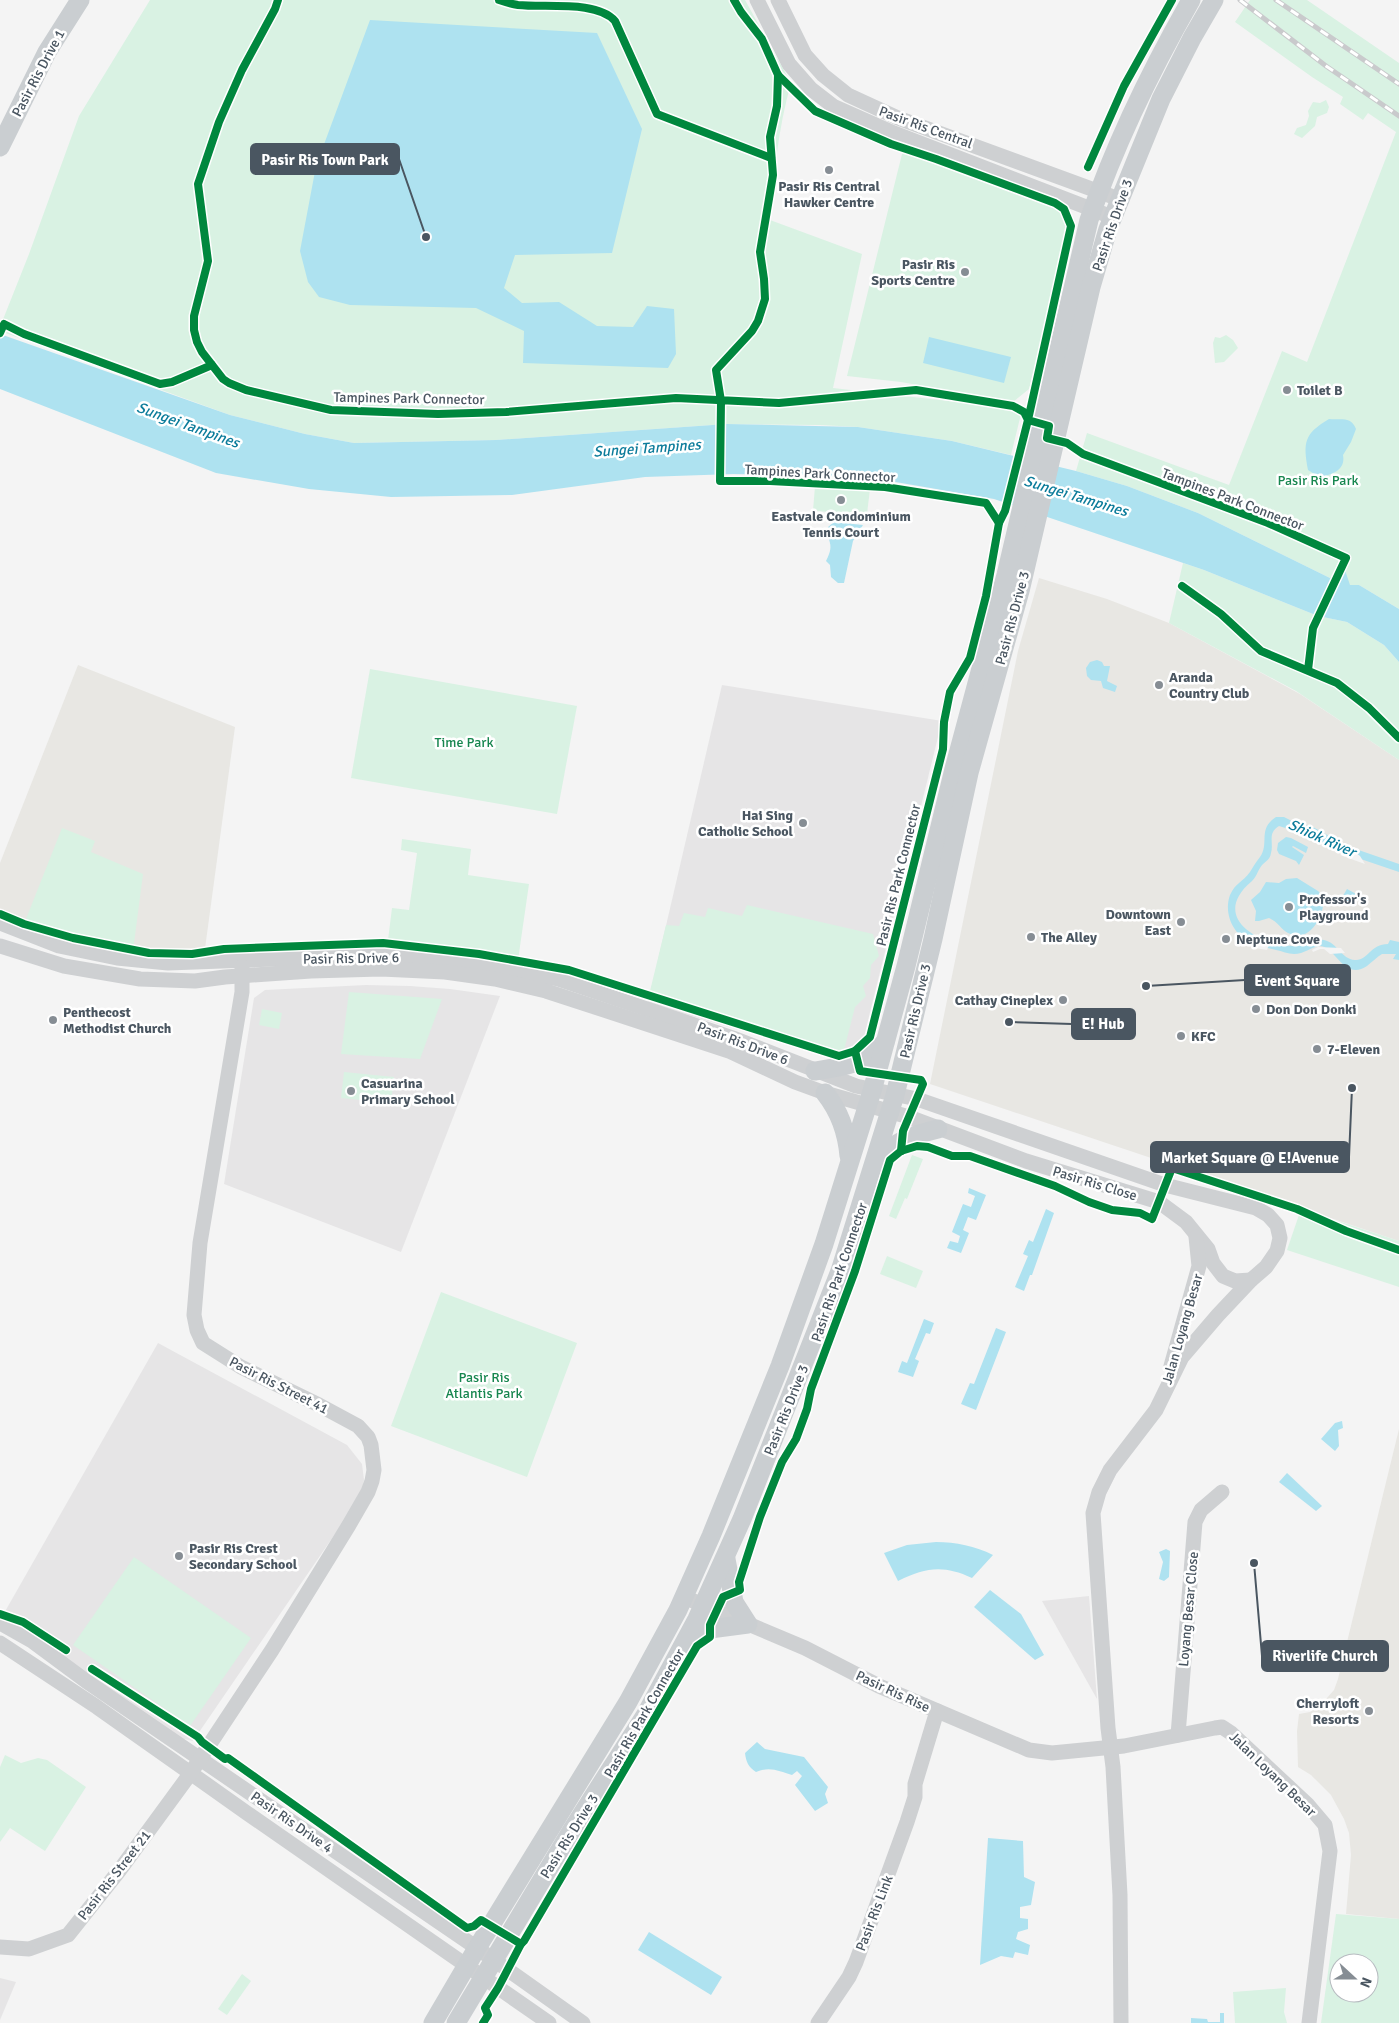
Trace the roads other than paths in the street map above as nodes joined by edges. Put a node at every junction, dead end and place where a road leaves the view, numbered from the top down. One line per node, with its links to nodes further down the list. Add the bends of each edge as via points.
1 (70, 0): 7 (main road, Pasir Ris Drive 1, via 16,95)
2 (80, 0): 8 (main road, Pasir Ris Drive 1, via 47,52)
3 (757, 0): 11 (street, Pasir Ris Central, via 789,64 811,89 833,106)
4 (778, 0): 9 (street, Pasir Ris Central, via 805,55 848,96 898,118)
5 (1191, 0): 9 (main road, Pasir Ris Drive 3, via 1143,90)
6 (1214, 0): 10 (main road, Pasir Ris Drive 3, via 1161,99)
7 (0, 133)
8 (0, 147)
9 (1099, 191): 10 (street, Pasir Ris Central); 11 (main road, Pasir Ris Drive 3)
10 (1119, 199): 12 (main road, Pasir Ris Drive 3)
11 (1093, 210): 12 (street, Pasir Ris Central); 13 (main road, Pasir Ris Drive 3)
12 (1112, 217): 14 (main road, Pasir Ris Drive 3, via 1091,287)
13 (1032, 456): 14 (main road, via 1043,453); 18 (main road, Pasir Ris Drive 3, via 1006,575)
14 (1051, 461): 22 (main road, Pasir Ris Drive 3, via 1016,608 968,773 933,939)
15 (0, 923): 17 (street, Pasir Ris Drive 6, via 59,946 117,958)
16 (0, 946): 17 (street, Pasir Ris Drive 6, via 64,966 140,979 195,981)
17 (242, 968): 19 (street, Pasir Ris Drive 6, via 381,954 516,970 558,979 715,1032); 20 (street, Pasir Ris Drive 6, via 381,969 446,972 495,979 546,991 729,1051); 44 (street, Pasir Ris Street 41, via 242,992 200,1244 194,1307 197,1330 203,1342 241,1367 358,1426 371,1445 374,1470 368,1492 349,1525)
18 (885, 1042): 19 (main road, via 879,1050 858,1062); 21 (main road, Pasir Ris Drive 3)
19 (816, 1071): 21 (street, Pasir Ris Drive 6)
20 (825, 1093): 21 (street, Pasir Ris Drive 6); 26 (main road, via 844,1127)
21 (870, 1098): 22 (street, Pasir Ris Drive 6); 26 (main road, Pasir Ris Drive 3)
22 (893, 1103): 23 (street, Pasir Ris Close); 24 (street, Pasir Ris Close, via 917,1099); 27 (main road, Pasir Ris Drive 3)
23 (938, 1129): 25 (street, Pasir Ris Close); 27 (main road, via 892,1145)
24 (1016, 1133): 25 (street); 29 (street, Pasir Ris Close, via 1165,1185 1256,1208 1268,1215 1278,1225 1277,1251)
25 (1008, 1154): 28 (street, Pasir Ris Close, via 1159,1202 1186,1222)
26 (850, 1162): 35 (main road, Pasir Ris Drive 3, via 780,1366)
27 (873, 1167): 34 (main road, Pasir Ris Drive 3, via 829,1298)
28 (1196, 1237): 29 (street, Pasir Ris Close, via 1208,1249 1223,1276 1235,1281); 30 (street, Jalan Loyang Besar, via 1199,1266)
29 (1251, 1280): 31 (street, Jalan Loyang Besar)
30 (1188, 1304): 31 (street, via 1199,1316); 32 (street, Jalan Loyang Besar)
31 (1218, 1315): 32 (street, Jalan Loyang Besar, via 1182,1357)
32 (1164, 1391): 43 (street, Jalan Loyang Besar, via 1156,1410 1110,1470 1093,1513)
33 (1222, 1492): 42 (street, Loyang Besar Close, via 1201,1510 1196,1522)
34 (726, 1557): 36 (main road, Pasir Ris Drive 3); 38 (main road, via 734,1602)
35 (684, 1597): 36 (street, Pasir Ris Rise); 47 (main road, Pasir Ris Drive 3, via 628,1702)
36 (704, 1606): 38 (street, Pasir Ris Rise); 40 (main road, Pasir Ris Drive 3)
37 (0, 1623): 44 (street, Pasir Ris Drive 4, via 32,1641)
38 (748, 1624): 40 (main road, via 710,1629); 41 (street, Pasir Ris Rise)
39 (0, 1643): 45 (street, Pasir Ris Drive 4)
40 (681, 1647): 48 (main road, Pasir Ris Drive 3, via 646,1714)
41 (941, 1713): 43 (street, Pasir Ris Rise, via 1028,1750 1052,1753); 55 (street, Pasir Ris Link, via 923,1786 915,1797 856,1962)
42 (1178, 1736): 43 (street, Jalan Loyang Besar); 57 (street, Jalan Loyang Besar, via 1222,1727 1308,1805 1325,1825 1330,1851)
43 (1111, 1748): 56 (street, Jalan Loyang Besar, via 1120,1895)
44 (200, 1758): 45 (street, Pasir Ris Street 21); 47 (street, Pasir Ris Drive 4)
45 (190, 1774): 46 (street, Pasir Ris Street 21, via 68,1935 29,1949); 49 (street, Pasir Ris Drive 4)
46 (0, 1947)
47 (477, 1948): 48 (street, Pasir Ris Drive 4); 49 (main road, Pasir Ris Drive 3)
48 (493, 1960): 50 (main road, Pasir Ris Drive 3); 54 (street, Pasir Ris Drive 4)
49 (467, 1966): 50 (street, Pasir Ris Drive 4); 51 (main road, Pasir Ris Drive 3)
50 (483, 1977): 52 (main road, Pasir Ris Drive 3); 53 (street, Pasir Ris Drive 4)
51 (433, 2023)
52 (456, 2023)
53 (550, 2023)
54 (583, 2023)
55 (818, 2023)
56 (1120, 2023)
57 (1309, 2023)

